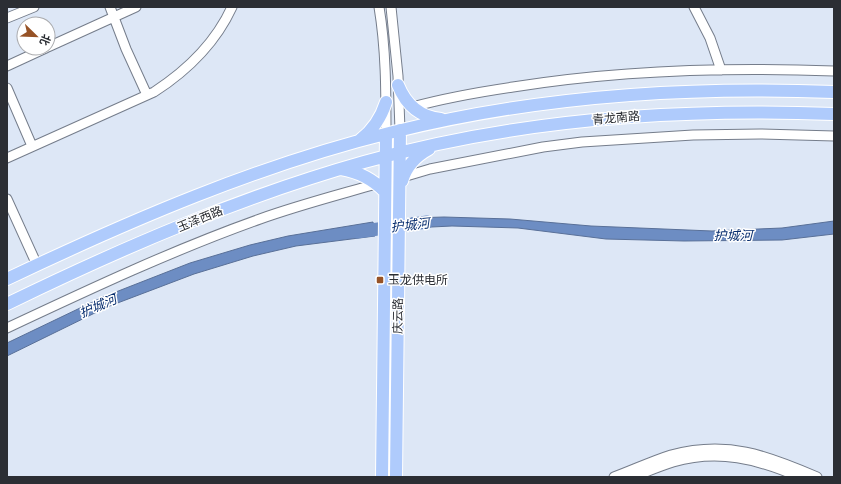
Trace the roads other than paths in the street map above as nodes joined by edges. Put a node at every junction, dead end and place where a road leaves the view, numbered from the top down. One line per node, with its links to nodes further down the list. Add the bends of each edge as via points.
1 (34, 7): 9 (street)
2 (110, 7): 8 (street)
3 (136, 7): 8 (street)
4 (232, 7): 18 (street, via 220,30 200,55 175,78)
5 (379, 7): 19 (street)
6 (391, 7): 15 (street)
7 (694, 7): 13 (street, via 710,38)
8 (113, 17): 10 (street); 18 (street)
9 (7, 18)
10 (56, 44)
11 (29, 56): 12 (street)
12 (7, 66)
13 (722, 70): 14 (street); 20 (street, via 649,72 575,79 494,90)
14 (834, 71)
15 (398, 86): 20 (main road); 23 (street)
16 (7, 88): 28 (street)
17 (834, 92): 22 (main road, 青龙南路, via 726,90 624,95 537,104)
18 (147, 95): 28 (street)
19 (386, 102): 24 (street); 26 (main road, via 374,126)
20 (412, 107): 22 (main road, via 422,114 435,118)
21 (834, 114): 27 (main road, 青龙南路, via 719,112 619,117 540,126)
22 (456, 118): 23 (main road, 青龙南路)
23 (400, 130): 24 (main road, 玉泽西路); 29 (main road, 庆云路)
24 (386, 134): 26 (main road, 玉泽西路); 30 (main road, 庆云路)
25 (834, 136): 33 (street, via 713,134 582,142 445,166)
26 (360, 141): 37 (main road, 玉泽西路, via 295,160 220,187)
27 (441, 144): 29 (main road, 青龙南路); 33 (main road, via 416,158)
28 (32, 146): 31 (street)
29 (400, 153): 30 (main road, 玉泽西路); 35 (main road, 庆云路)
30 (385, 157): 32 (main road, 玉泽西路); 34 (main road, 庆云路)
31 (7, 158)
32 (340, 169): 34 (main road, via 362,175); 39 (main road, 玉泽西路, via 186,224 96,262)
33 (403, 177): 35 (main road)
34 (381, 188): 40 (street, via 301,205 212,237 116,277); 41 (main road, 庆云路, via 385,210)
35 (400, 190): 42 (main road, 庆云路)
36 (7, 199): 37 (street)
37 (36, 265): 38 (main road, 玉泽西路)
38 (7, 279)
39 (7, 304)
40 (7, 328)
41 (382, 477)
42 (396, 477)
43 (614, 477): 46 (street, via 670,455 714,449 760,454)
44 (633, 477): 45 (street, via 682,460 714,456 758,461)
45 (799, 477)
46 (816, 477)

